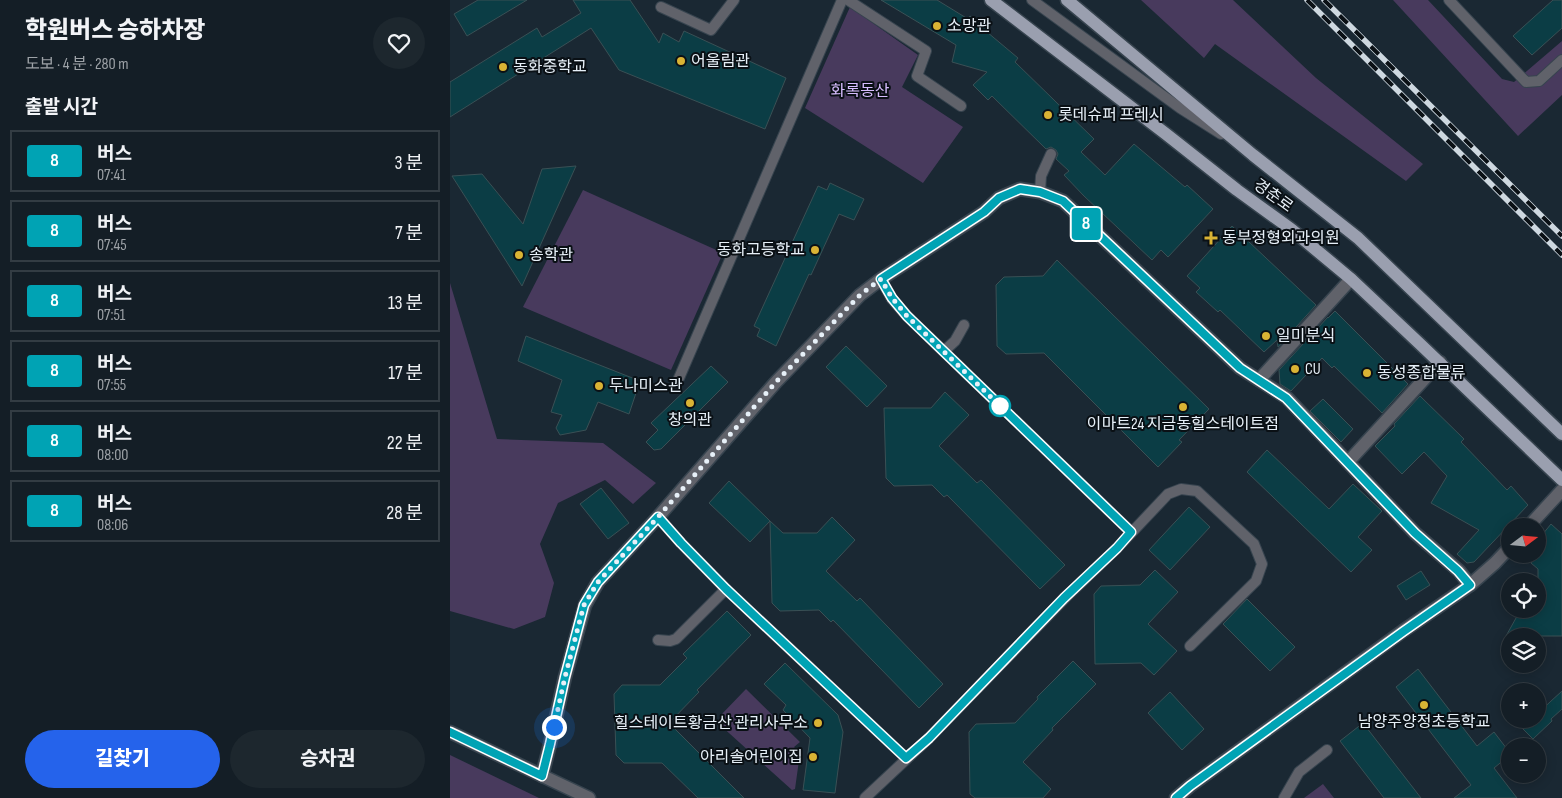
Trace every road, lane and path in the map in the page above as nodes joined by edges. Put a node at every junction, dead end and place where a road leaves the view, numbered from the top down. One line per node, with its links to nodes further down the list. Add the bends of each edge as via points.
1 (734, 0): 8 (lane, via 711,30)
2 (842, 0): 19 (lane)
3 (848, 0): 10 (lane, via 926,51 917,76)
4 (991, 0): 15 (main road, 경춘로)
5 (1032, 0): 12 (lane, via 1180,108)
6 (1067, 0): 12 (main road, 경춘로)
7 (1449, 0): 9 (lane, via 1526,82 1539,81)
8 (661, 7)
9 (1562, 60)
10 (961, 106)
11 (1051, 154): 13 (lane, via 1040,176)
12 (1253, 154): 21 (main road, 경춘로, via 1358,238)
13 (1040, 192): 14 (street, via 1020,189 999,198 984,212); 20 (street, via 1063,201 1240,368)
14 (881, 279): 17 (lane, via 907,316); 25 (street, via 860,295 776,382)
15 (1351, 279): 18 (main road, 경춘로); 20 (street)
16 (964, 325): 17 (lane, via 955,341)
17 (944, 351): 27 (lane)
18 (1440, 362): 22 (street); 23 (main road, 경춘로)
19 (678, 378)
20 (1259, 380): 22 (street, via 1286,398)
21 (1562, 434)
22 (1348, 462): 29 (street)
23 (1562, 480)
24 (1562, 490): 26 (street)
25 (658, 517): 30 (lane); 36 (street, via 598,582 584,605)
26 (1536, 518)
27 (1131, 532): 32 (lane, via 1168,494 1182,489 1196,491 1254,544 1262,564 1256,580); 35 (lane)
28 (1501, 557): 29 (street)
29 (1470, 585): 39 (street)
30 (726, 589): 31 (lane, via 676,639); 35 (lane)
31 (658, 640)
32 (1190, 646)
33 (450, 732): 36 (street)
34 (1327, 750): 40 (lane, via 1299,772)
35 (906, 758): 38 (lane)
36 (542, 776): 37 (street)
37 (590, 798)
38 (865, 798)
39 (1176, 798)
40 (1284, 798)

